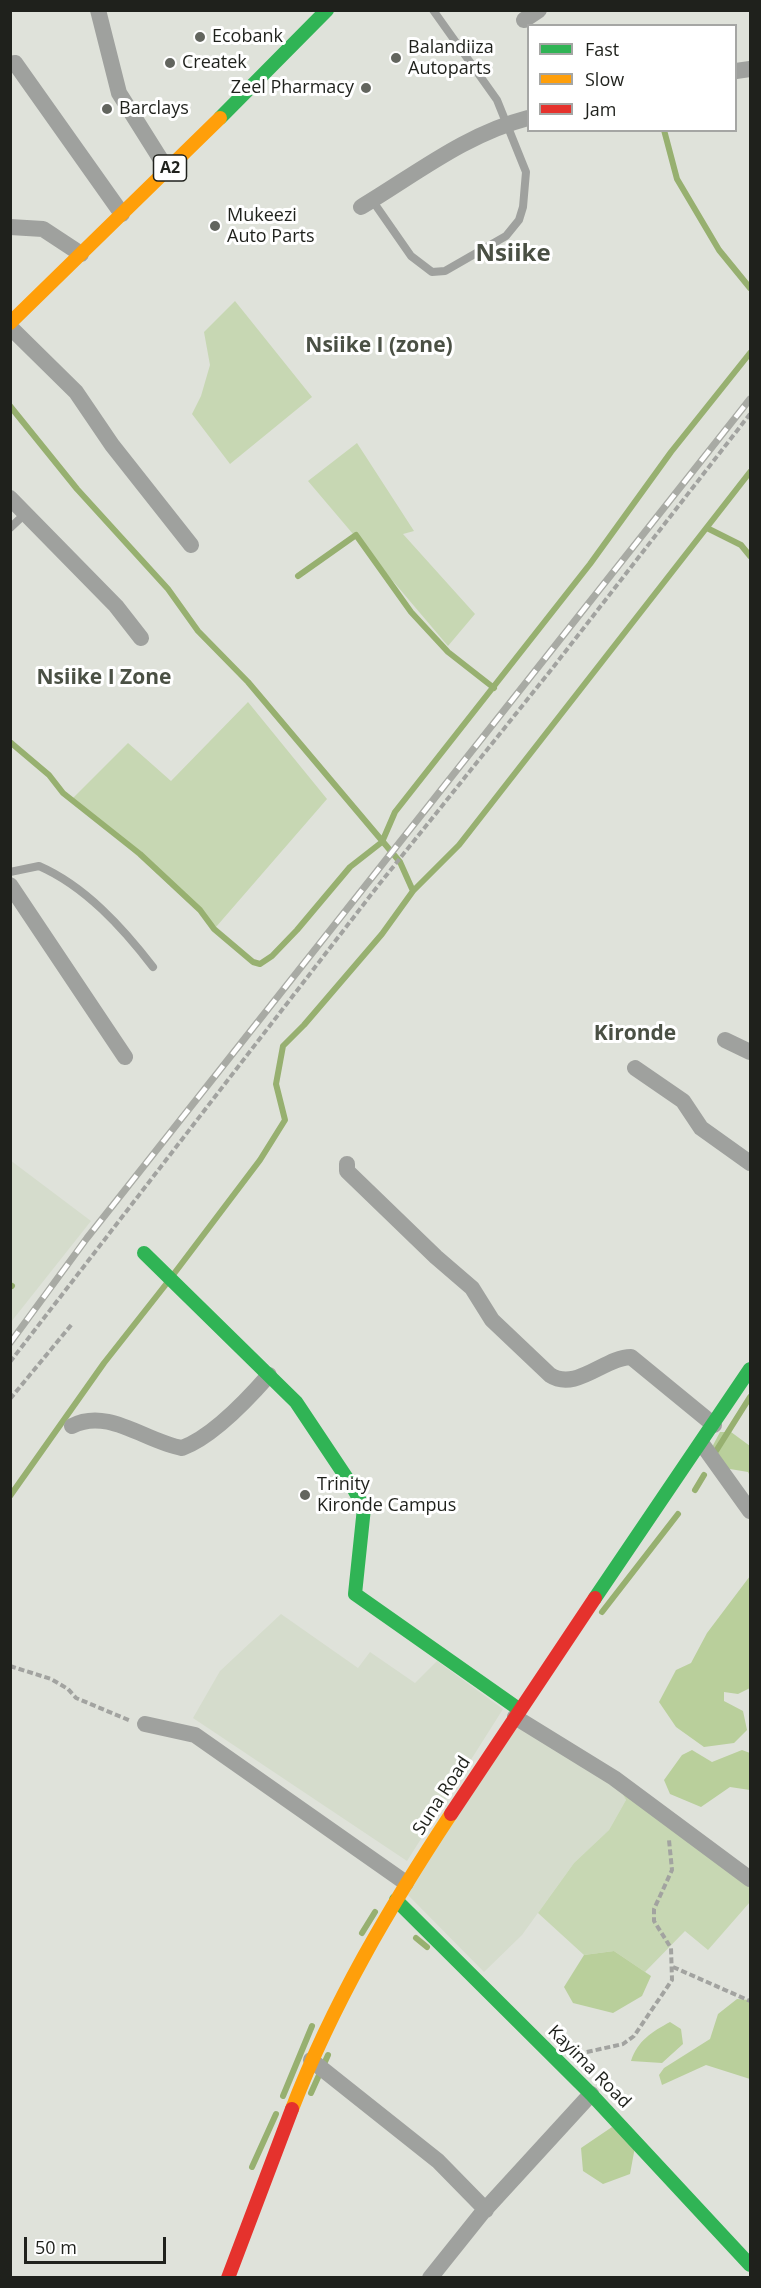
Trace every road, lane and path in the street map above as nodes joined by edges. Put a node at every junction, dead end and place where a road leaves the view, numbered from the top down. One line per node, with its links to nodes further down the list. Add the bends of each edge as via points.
1 (98, 10): 9 (street, via 119,93)
2 (327, 10): 9 (street, A2)
3 (433, 10): 8 (lane, via 497,100)
4 (538, 10): 5 (street)
5 (524, 20)
6 (15, 63): 11 (street)
7 (527, 118): 8 (street)
8 (508, 123): 10 (street, via 453,148); 10 (lane, via 526,172 519,220 506,236 445,270 432,272 416,261)
9 (168, 171): 11 (street, A2)
10 (366, 203)
11 (122, 214): 13 (street, A2)
12 (10, 227): 13 (street, via 43,229)
13 (81, 254): 14 (street, A2)
14 (10, 325): 19 (street, via 76,392 112,445)
15 (750, 414): 32 (path)
16 (10, 498): 17 (street)
17 (27, 512): 18 (lane); 20 (street)
18 (10, 528)
19 (191, 545)
20 (141, 638)
21 (10, 872): 23 (lane, via 39,866 71,885 103,910)
22 (10, 885): 26 (street)
23 (153, 967)
24 (724, 1040): 25 (street)
25 (750, 1052)
26 (125, 1057)
27 (635, 1068): 28 (street, via 683,1101 701,1128)
28 (750, 1163)
29 (347, 1164): 36 (street, via 347,1171 464,1280 500,1329 550,1375 572,1379 631,1358)
30 (144, 1253): 34 (street)
31 (72, 1324): 35 (path)
32 (10, 1362)
33 (750, 1369): 36 (street, Suna Road)
34 (269, 1375): 37 (street, via 248,1398 182,1448 105,1421 85,1420); 41 (street, via 312,1423 364,1508 355,1594)
35 (10, 1399)
36 (714, 1425): 38 (street, Suna Road)
37 (72, 1426)
38 (702, 1444): 39 (street); 41 (street, Suna Road)
39 (750, 1511)
40 (10, 1666): 42 (path, via 51,1679 90,1705)
41 (518, 1713): 43 (street); 45 (street, Suna Road)
42 (145, 1724): 45 (street, via 195,1735)
43 (666, 1815): 44 (street); 47 (path, via 673,1863 654,1909 654,1921 671,1948)
44 (750, 1879)
45 (406, 1883): 46 (street, Suna Road)
46 (396, 1900): 49 (street, Suna Road, via 351,1977); 50 (street, Kayima Road)
47 (673, 1967): 48 (path); 50 (path, via 672,1980 634,2036 623,2044 576,2054)
48 (750, 2001)
49 (311, 2060): 52 (street, via 438,2161); 54 (street, Suna Road)
50 (563, 2067): 51 (street, Kayima Road)
51 (591, 2094): 52 (street); 53 (street, Kayima Road)
52 (486, 2210): 55 (street)
53 (750, 2265)
54 (228, 2277)
55 (430, 2277)

